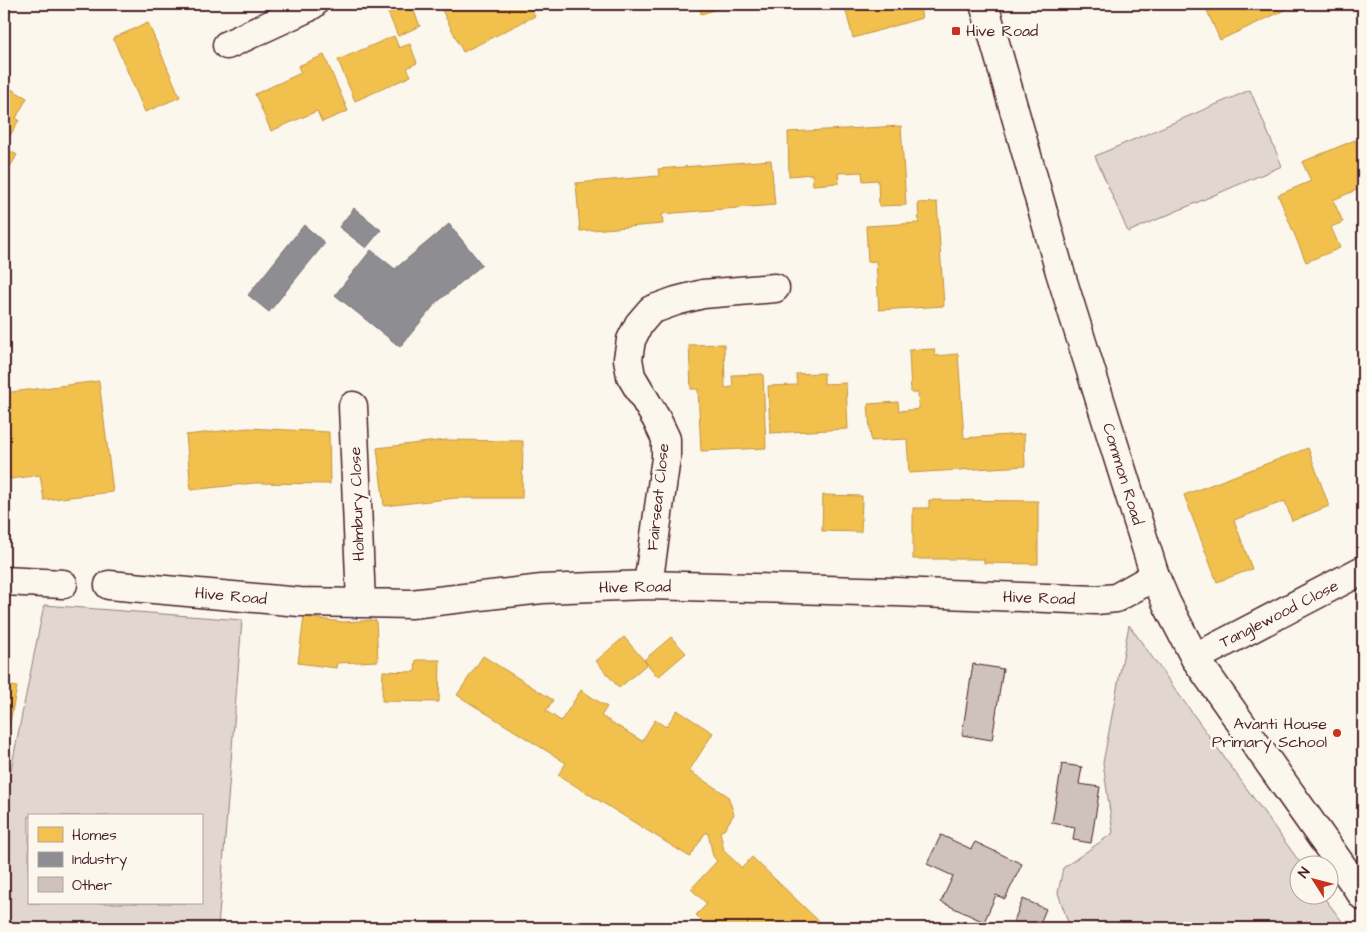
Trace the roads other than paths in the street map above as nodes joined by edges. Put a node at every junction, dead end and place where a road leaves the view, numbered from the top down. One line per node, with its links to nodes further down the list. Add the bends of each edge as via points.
1 (313, 4): 3 (street)
2 (984, 4): 7 (street, Common Road, via 1060,272)
3 (227, 45)
4 (775, 288): 11 (street, Fairseat Close, via 703,294 676,301 652,310 639,324 631,340 628,359 631,376 666,439)
5 (353, 406): 12 (street, Holmbury Close)
6 (1363, 570): 13 (street, Tanglewood Close)
7 (1156, 576): 11 (street, Hive Road, via 1116,598 1096,600); 13 (street, Common Road, via 1166,604)
8 (4, 581): 9 (street)
9 (63, 584)
10 (109, 585): 12 (street, Hive Road, via 300,602)
11 (648, 585): 12 (street, Hive Road, via 542,590 411,604)
12 (361, 603)
13 (1195, 658): 14 (street, Common Road)
14 (1363, 896)

